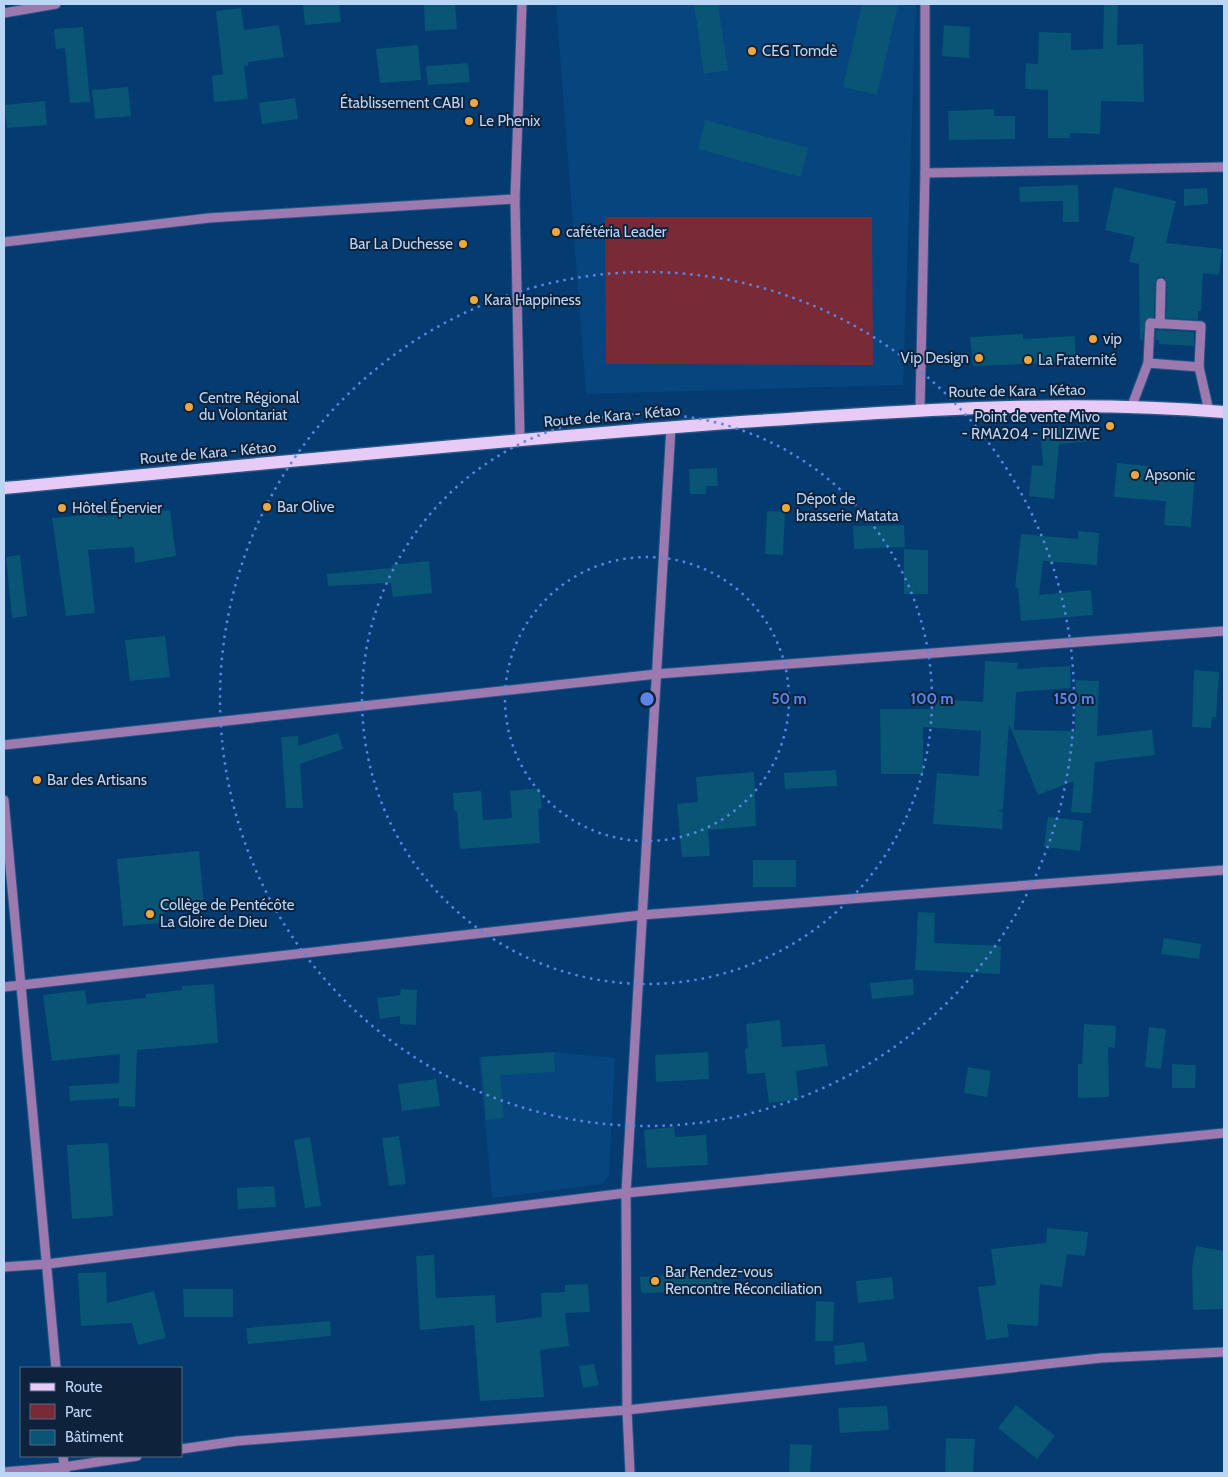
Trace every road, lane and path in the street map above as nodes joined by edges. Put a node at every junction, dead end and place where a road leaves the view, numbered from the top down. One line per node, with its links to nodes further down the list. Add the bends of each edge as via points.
1 (56, 4): 4 (street)
2 (522, 4): 7 (street)
3 (925, 4): 6 (street)
4 (4, 13)
5 (1224, 168): 6 (street)
6 (925, 173): 14 (street)
7 (515, 199): 8 (street, via 209,218); 18 (street)
8 (4, 242)
9 (1161, 284): 10 (street)
10 (1160, 324): 11 (street, via 1150,324); 12 (street, via 1201,326)
11 (1148, 363): 12 (street); 13 (street)
12 (1199, 367): 15 (street)
13 (1131, 408): 14 (main road, Route de Kara - Kétao, via 1036,405); 15 (main road, Route de Kara - Kétao)
14 (920, 409): 17 (main road, Route de Kara - Kétao)
15 (1209, 411): 16 (main road, Route de Kara - Kétao)
16 (1224, 412)
17 (671, 427): 18 (main road, Route de Kara - Kétao); 21 (street)
18 (520, 440): 19 (main road, Route de Kara - Kétao)
19 (4, 488)
20 (1224, 631): 21 (street)
21 (657, 674): 22 (street); 25 (street)
22 (4, 746)
23 (4, 800): 26 (street)
24 (1224, 870): 25 (street)
25 (642, 915): 26 (street); 29 (street)
26 (22, 986): 27 (street); 30 (street)
27 (4, 988)
28 (1224, 1133): 29 (street)
29 (626, 1193): 30 (street); 34 (street)
30 (47, 1264): 31 (street); 33 (street)
31 (4, 1267)
32 (1224, 1352): 34 (street, via 1101,1358)
33 (56, 1367)
34 (627, 1410): 35 (street, via 237,1441); 40 (street)
35 (182, 1449)
36 (63, 1457): 38 (street)
37 (131, 1457): 38 (street)
38 (64, 1470): 39 (street)
39 (4, 1472)
40 (630, 1473)

